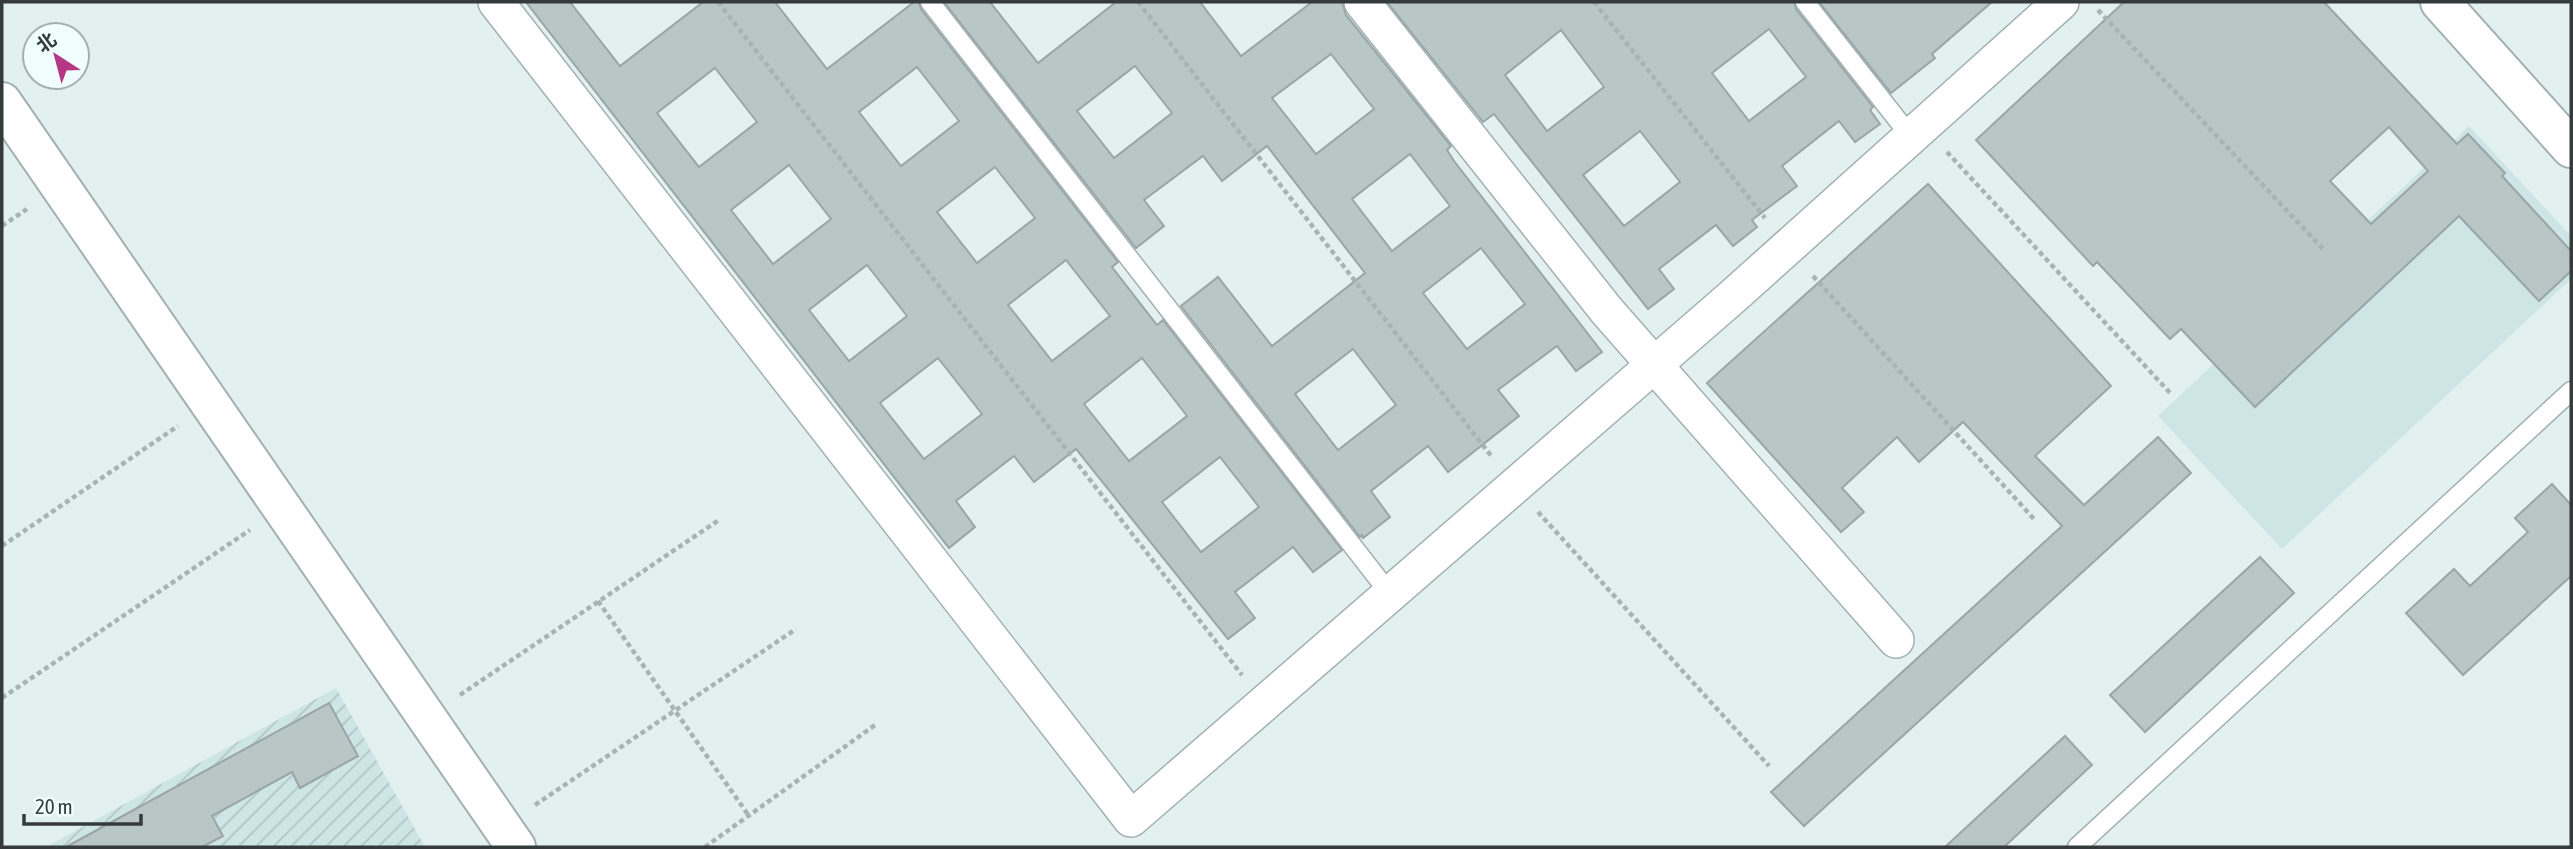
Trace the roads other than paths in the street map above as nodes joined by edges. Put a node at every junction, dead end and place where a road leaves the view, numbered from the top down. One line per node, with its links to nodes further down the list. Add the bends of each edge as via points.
1 (496, 2): 12 (street, via 1132,819)
2 (930, 2): 12 (lane)
3 (1362, 2): 10 (street)
4 (1805, 2): 8 (lane)
5 (2062, 2): 8 (street)
6 (2440, 2): 9 (street)
7 (2, 102): 14 (street)
8 (1917, 131): 10 (street)
9 (2568, 137)
10 (1654, 365): 12 (street); 13 (street)
11 (2571, 391): 15 (lane)
12 (1390, 594)
13 (1896, 640)
14 (509, 837)
15 (2077, 847)

